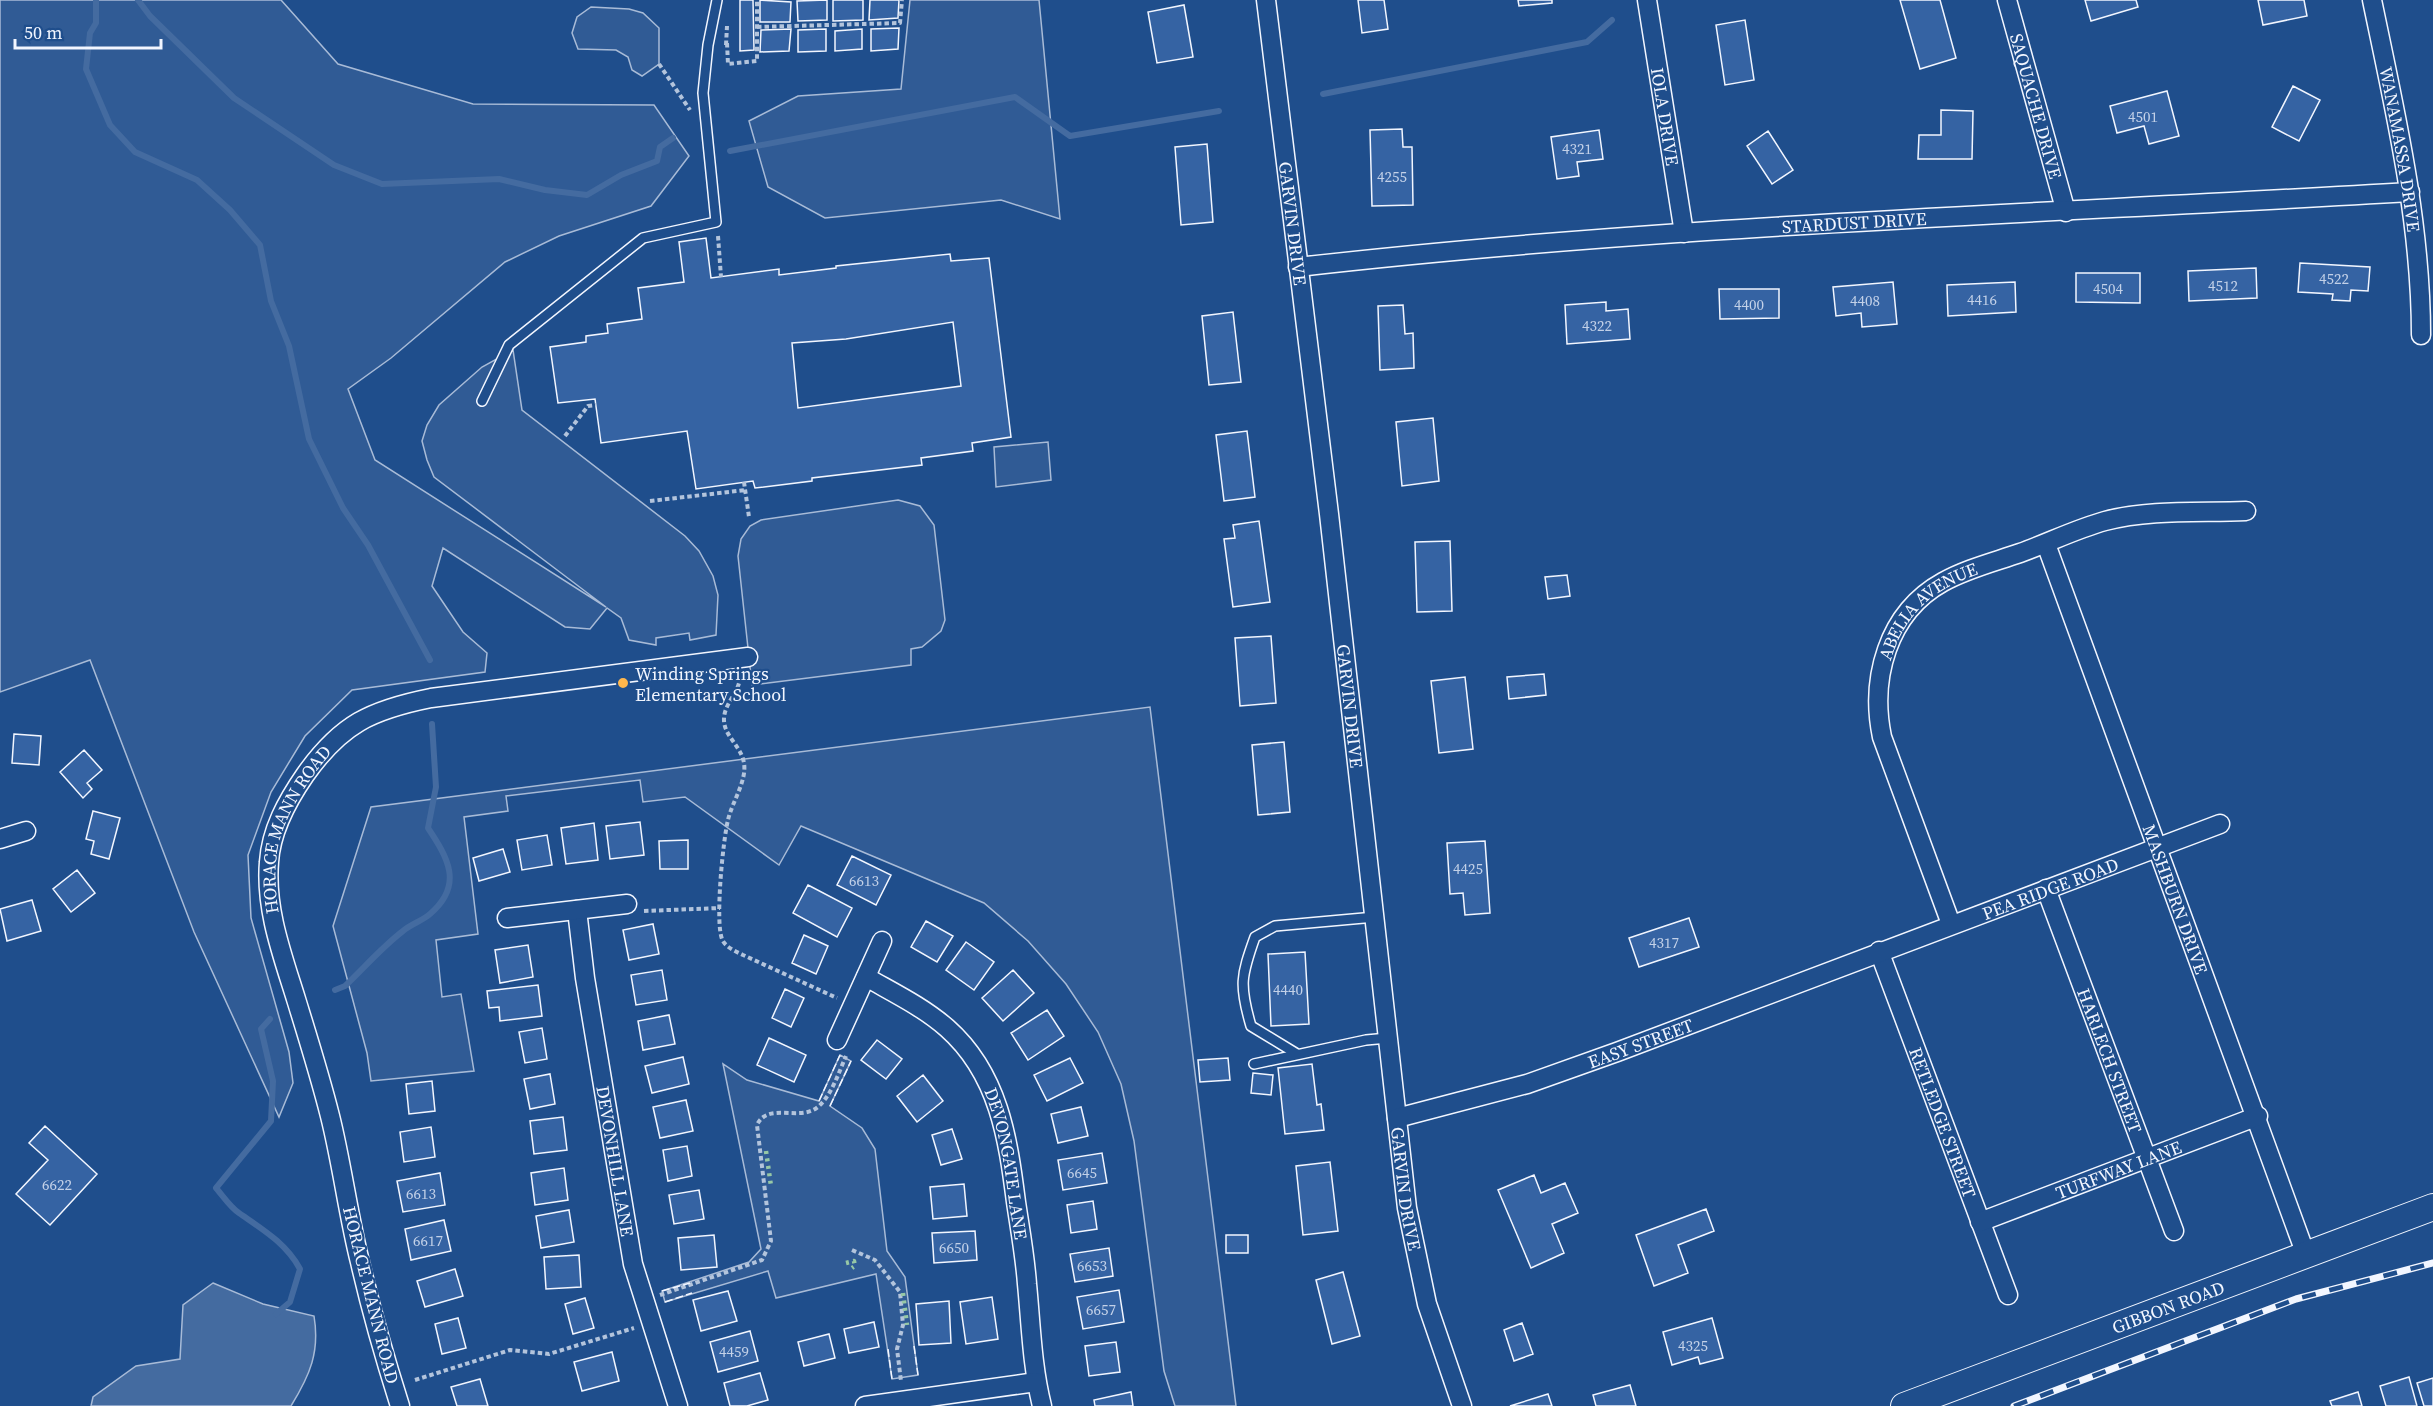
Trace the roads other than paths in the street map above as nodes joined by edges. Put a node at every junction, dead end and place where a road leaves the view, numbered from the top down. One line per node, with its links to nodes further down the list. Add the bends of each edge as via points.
1 (717, 0): 11 (lane, via 703,93 716,222 643,238 509,345)
2 (1266, 0): 9 (street, GARVIN DRIVE)
3 (1647, 0): 8 (street, IOLA DRIVE)
4 (2007, 0): 7 (street, SAQUACHE DRIVE)
5 (2372, 0): 6 (street, WANAMASSA DRIVE)
6 (2410, 192): 7 (street, STARDUST DRIVE); 10 (street, WANAMASSA DRIVE, via 2421,287)
7 (2066, 212): 8 (street, STARDUST DRIVE)
8 (1684, 234): 9 (street, STARDUST DRIVE, via 1409,254)
9 (1298, 267): 22 (street, GARVIN DRIVE)
10 (2421, 335)
11 (482, 401)
12 (2246, 511): 13 (street, ABELIA AVENUE, via 2122,518)
13 (2046, 544): 18 (street, MASHBURN DRIVE); 24 (street, ABELIA AVENUE, via 1953,577 1929,591 1899,624 1880,670 1877,704 1882,737)
14 (744, 665): 41 (street, HORACE MANN ROAD, via 431,698 393,706 365,717 338,736 292,793 276,827 268,862 275,928 318,1066 359,1261)
15 (2220, 824): 18 (street, PEA RIDGE ROAD)
16 (26, 831): 17 (street)
17 (0, 839)
18 (2158, 849): 19 (street, PEA RIDGE ROAD); 32 (street, MASHBURN DRIVE)
19 (2046, 889): 24 (street, PEA RIDGE ROAD); 34 (street, HARLECH STREET)
20 (633, 908): 21 (street)
21 (577, 910): 23 (street); 42 (street, DEVONHILL LANE, via 632,1258)
22 (1375, 917): 28 (street, GARVIN DRIVE); 30 (lane, via 1275,926 1255,937 1242,973 1244,1004 1251,1026)
23 (507, 918)
24 (1951, 924): 26 (street, PEA RIDGE ROAD)
25 (882, 941): 27 (street)
26 (1879, 951): 33 (street, EASY STREET, via 1527,1084); 36 (street, RETLEDGE STREET)
27 (866, 978): 29 (street); 40 (street, DEVONGATE LANE, via 949,1030 975,1061 994,1097 1010,1145)
28 (1388, 1038): 30 (lane); 33 (street, GARVIN DRIVE)
29 (837, 1040)
30 (1297, 1054): 31 (lane)
31 (1254, 1064)
32 (2258, 1116): 34 (street, TURFWAY LANE); 38 (street, MASHBURN DRIVE)
33 (1397, 1118): 45 (street, GARVIN DRIVE, via 1413,1240 1427,1304)
34 (2146, 1158): 36 (street, TURFWAY LANE); 37 (street, HARLECH STREET)
35 (2433, 1207): 38 (main road, GIBBON ROAD)
36 (1980, 1222): 39 (street, RETLEDGE STREET)
37 (2174, 1231)
38 (2306, 1255): 46 (main road, GIBBON ROAD)
39 (2008, 1295)
40 (1036, 1382): 43 (street); 44 (street, DEVONGATE LANE)
41 (400, 1406)
42 (678, 1406)
43 (865, 1406)
44 (1042, 1406)
45 (1462, 1406)
46 (1904, 1406)

